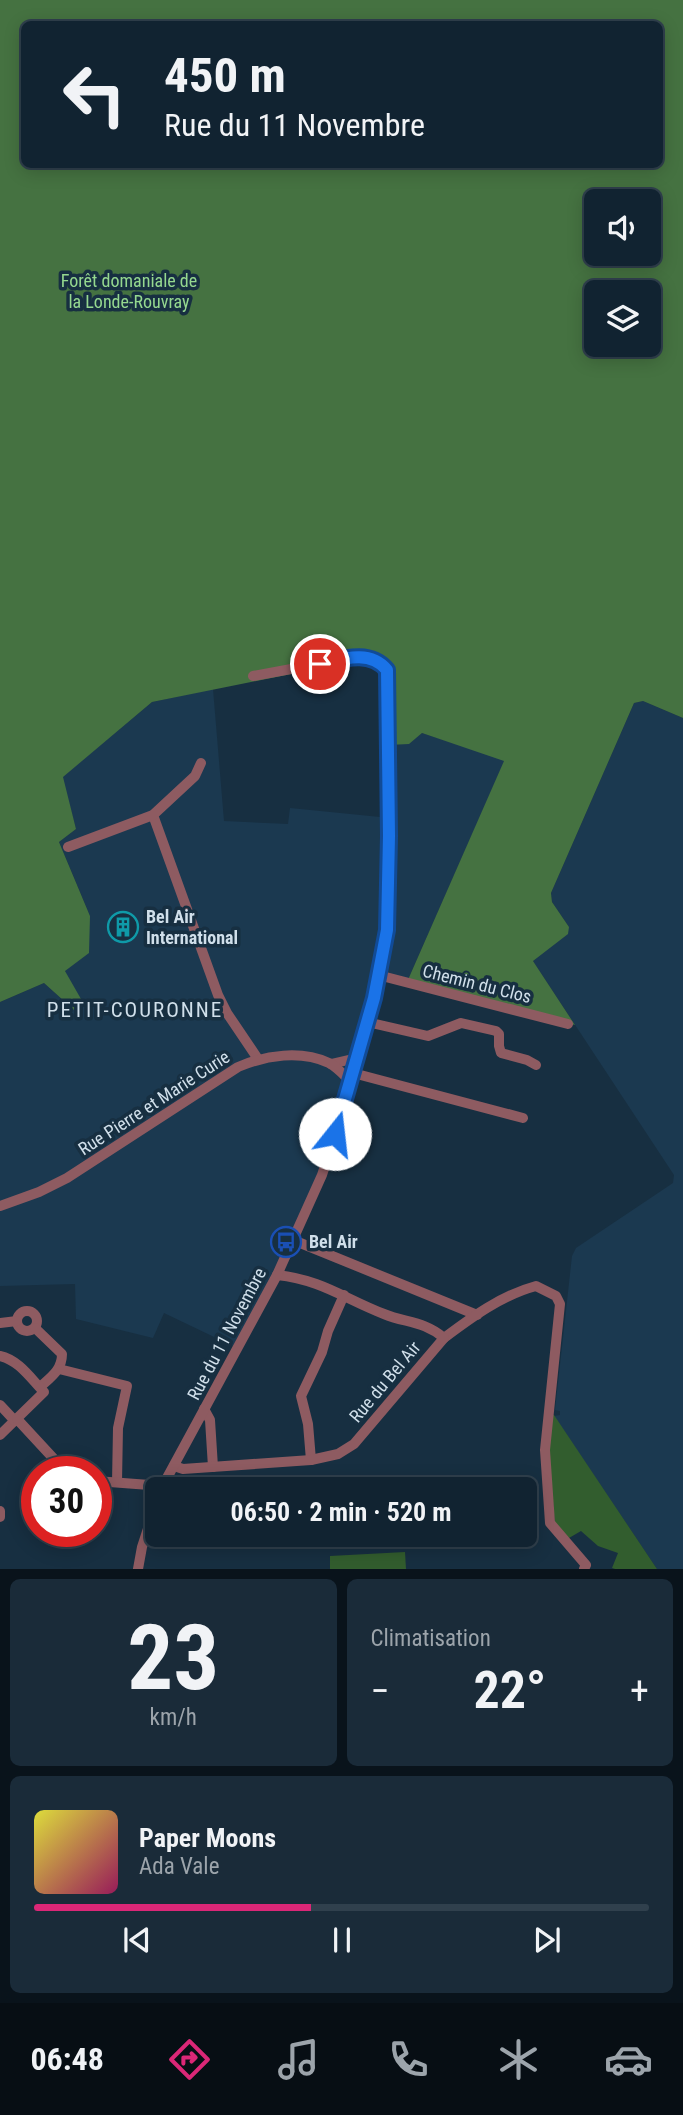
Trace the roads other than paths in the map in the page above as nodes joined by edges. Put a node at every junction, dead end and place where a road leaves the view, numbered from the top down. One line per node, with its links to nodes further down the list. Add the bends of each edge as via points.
1 (253, 676): 5 (street, Rue du 11 Novembre, via 356,657 382,663 387,670 387,930)
2 (201, 763): 3 (street, via 195,776)
3 (153, 815): 4 (street); 9 (street, via 218,995)
4 (68, 847)
5 (379, 975): 6 (street, Rue du 11 Novembre); 7 (street, Chemin du Clos)
6 (367, 1022): 8 (street, Rue du 11 Novembre); 11 (street, via 428,1036 461,1023 496,1031 501,1053)
7 (568, 1024)
8 (357, 1058): 10 (street, Rue Pierre et Marie Curie); 12 (street, Rue du 11 Novembre)
9 (258, 1059): 10 (street, Rue Pierre et Marie Curie, via 283,1056); 14 (street, Rue Pierre et Marie Curie, via 238,1067 67,1178)
10 (331, 1064): 12 (street)
11 (536, 1065)
12 (352, 1077): 13 (street); 15 (street, Rue du 11 Novembre, via 322,1175)
13 (523, 1118)
14 (0, 1206)
15 (293, 1240): 16 (street, Rue du 11 Novembre); 18 (street)
16 (277, 1275): 17 (street, Rue du Bel Air, via 316,1282); 27 (street, Rue du 11 Novembre)
17 (344, 1295): 22 (street, Rue du Bel Air, via 384,1314 431,1327); 31 (street, via 301,1396)
18 (477, 1315): 22 (street); 42 (street, via 536,1286 556,1296 560,1304 545,1450 550,1523 586,1565)
19 (17, 1321): 20 (street); 21 (street, via 22,1330); 21 (street, via 21,1312 31,1311 38,1318)
20 (0, 1323)
21 (35, 1328): 24 (street, via 62,1353)
22 (444, 1338): 31 (street, Rue du Bel Air, via 354,1444 338,1454)
23 (0, 1356): 25 (street, via 21,1367)
24 (59, 1369): 25 (street); 36 (street, via 127,1387 118,1429)
25 (40, 1387): 28 (street, via 44,1392)
26 (0, 1405): 28 (street)
27 (204, 1409): 32 (street, Rue du 11 Novembre); 33 (street, via 210,1420)
28 (16, 1420): 29 (street); 30 (street)
29 (0, 1435)
30 (51, 1456)
31 (311, 1460): 33 (street, Rue du Bel Air)
32 (174, 1466): 33 (street, Rue du Bel Air); 34 (street, Rue du 11 Novembre)
33 (213, 1467)
34 (168, 1477)
35 (112, 1482): 36 (street)
36 (117, 1482): 37 (street)
37 (145, 1486)
38 (0, 1511): 39 (street)
39 (0, 1517)
40 (145, 1544): 41 (street)
41 (138, 1569)
42 (584, 1569)

